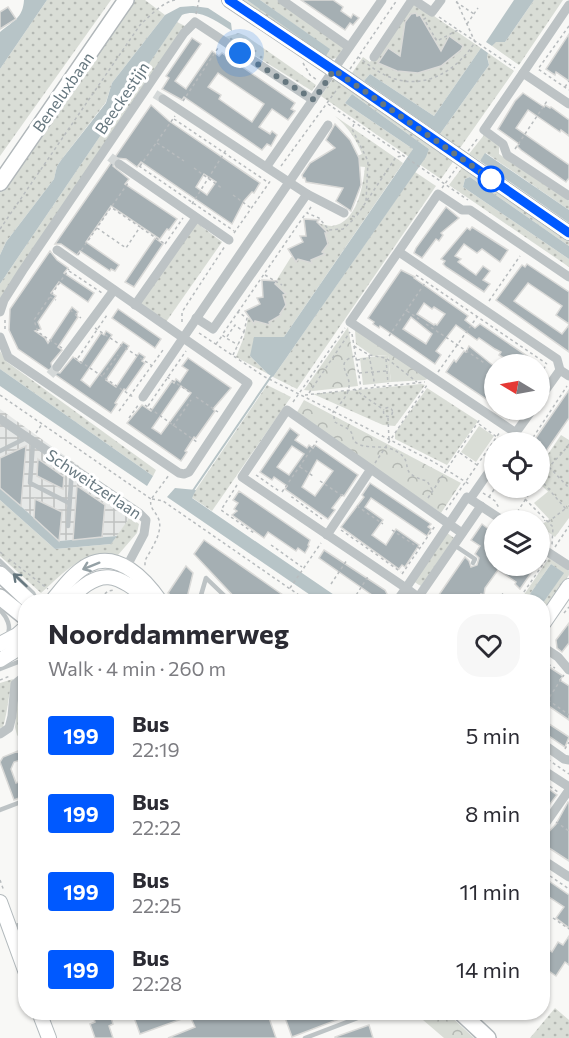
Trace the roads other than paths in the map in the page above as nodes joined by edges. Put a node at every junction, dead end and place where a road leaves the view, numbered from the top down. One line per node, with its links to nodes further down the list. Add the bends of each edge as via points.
1 (126, 0): 19 (main road, Beneluxbaan)
2 (229, 0): 10 (street)
3 (282, 0): 8 (street)
4 (382, 0): 8 (street)
5 (413, 0): 6 (street, via 432,12); 9 (street)
6 (441, 0)
7 (568, 7): 11 (street)
8 (350, 47): 10 (street)
9 (374, 57)
10 (334, 70): 13 (street); 24 (street)
11 (523, 73): 14 (street); 21 (street, via 484,130 503,144 507,155)
12 (155, 94): 13 (street, Beeckestijn, via 184,33 195,22); 17 (street); 26 (street, Beeckestijn)
13 (314, 100): 17 (street)
14 (569, 104)
15 (328, 125): 18 (street)
16 (119, 164): 23 (street)
17 (267, 166): 18 (street)
18 (289, 181): 20 (street); 32 (street)
19 (0, 183)
20 (307, 194): 22 (street); 32 (street, via 213,329)
21 (569, 196)
22 (344, 213)
23 (196, 218): 25 (street); 30 (street)
24 (569, 233)
25 (229, 240)
26 (43, 241): 29 (street); 31 (street, Beeckestijn, via 3,300)
27 (399, 252): 28 (street, via 438,194 462,210 470,210); 36 (street, via 557,359); 41 (street, via 350,322)
28 (569, 277)
29 (114, 290): 30 (street); 35 (street, via 93,327)
30 (135, 304): 34 (street)
31 (0, 312)
32 (196, 318): 34 (street, via 186,325)
33 (0, 337): 34 (street, via 8,357 47,378 173,470 184,474 248,383)
34 (188, 340): 39 (street)
35 (57, 367)
36 (560, 370): 37 (street); 38 (street)
37 (569, 376)
38 (550, 384)
39 (142, 399)
40 (0, 419): 42 (street, Schweitzerlaan)
41 (515, 432)
42 (30, 441): 43 (lane); 44 (street, Schweitzerlaan); 48 (lane, via 30,483)
43 (0, 451)
44 (72, 469): 48 (lane); 59 (street, Schweitzerlaan, via 146,520 144,534)
45 (371, 469): 51 (street); 54 (street); 54 (street, via 287,410 242,477)
46 (484, 479): 47 (street)
47 (469, 498): 49 (street); 51 (street)
48 (69, 502): 52 (lane)
49 (481, 506): 50 (street); 53 (street)
50 (489, 510)
51 (445, 521): 53 (street); 64 (street)
52 (68, 526)
53 (462, 533): 55 (street)
54 (327, 535): 64 (street)
55 (454, 545): 58 (lane, via 476,559); 75 (street)
56 (550, 549): 60 (street)
57 (0, 561): 66 (lane, one-way to 57)
58 (473, 563)
59 (126, 566): 62 (street); 67 (street, one-way to 67, via 113,562 87,566 74,575); 70 (street)
60 (569, 566)
61 (0, 574): 65 (main road)
62 (119, 584): 68 (street, via 98,578); 69 (street)
63 (569, 586): 79 (street)
64 (406, 588): 73 (street); 74 (street)
65 (21, 594)
66 (33, 594)
67 (62, 594)
68 (68, 594)
69 (137, 594)
70 (154, 594)
71 (202, 594): 72 (lane, via 206,578)
72 (223, 594)
73 (402, 594)
74 (411, 594)
75 (420, 594)
76 (0, 597): 78 (main road)
77 (0, 610): 81 (lane, via 9,623)
78 (18, 612)
79 (550, 614)
80 (18, 633): 81 (street)
81 (2, 644)
82 (18, 649): 84 (street)
83 (550, 651): 87 (street)
84 (0, 660)
85 (18, 662): 86 (lane)
86 (0, 669)
87 (567, 671)
88 (18, 682): 89 (street, via 9,728)
89 (0, 734)
90 (550, 750): 91 (street)
91 (564, 762): 92 (street)
92 (552, 776): 93 (street)
93 (569, 788): 96 (street)
94 (18, 803): 95 (lane)
95 (0, 810)
96 (550, 818)
97 (550, 865): 98 (street)
98 (569, 877)
99 (0, 902): 101 (street)
100 (18, 924): 101 (lane)
101 (9, 927): 102 (street)
102 (18, 951)
103 (42, 1020): 106 (street)
104 (352, 1020): 107 (lane)
105 (469, 1020): 108 (main road)
106 (48, 1038)
107 (305, 1038)
108 (488, 1038)

